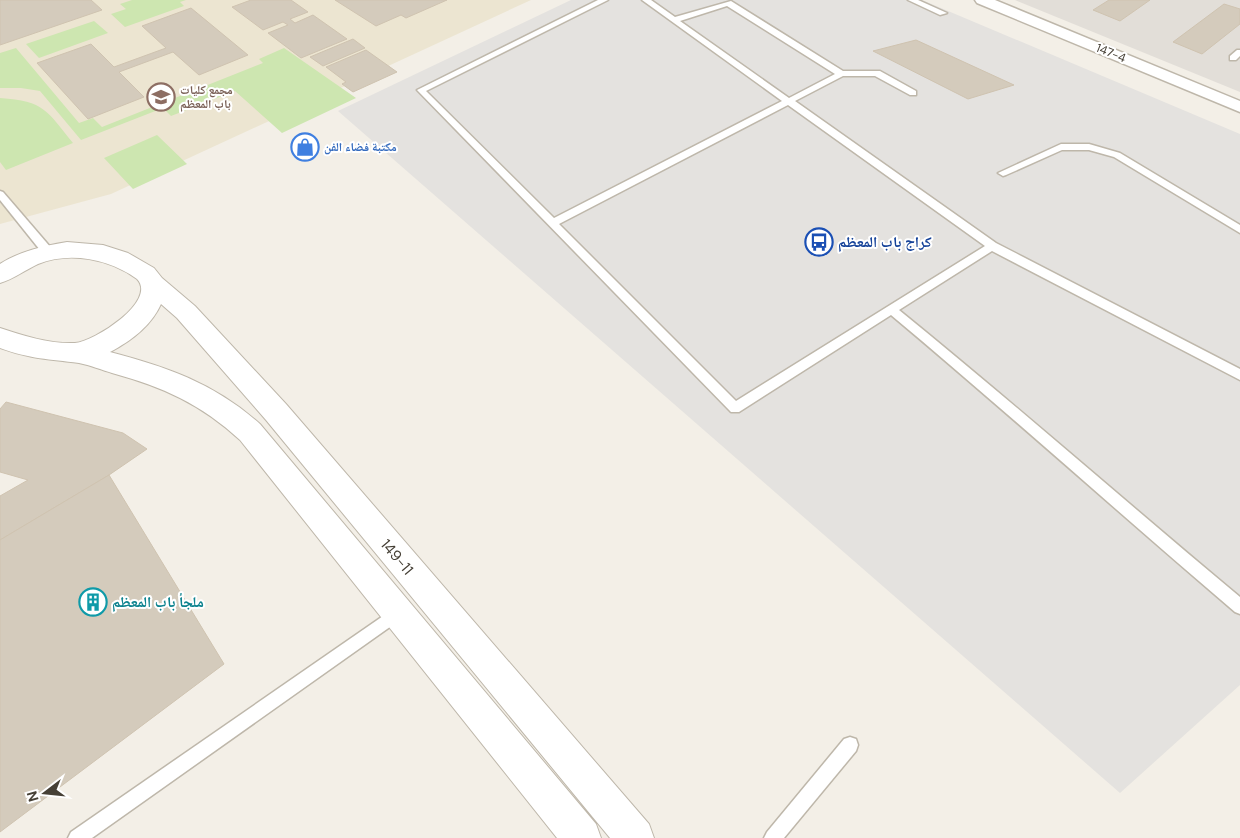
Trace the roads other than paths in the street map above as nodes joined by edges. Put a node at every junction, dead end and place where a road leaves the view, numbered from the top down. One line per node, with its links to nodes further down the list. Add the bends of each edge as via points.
1 (604, 0): 15 (lane, via 421,90)
2 (646, 0): 6 (lane)
3 (912, 0): 5 (lane)
4 (982, 0): 12 (street, 147-4)
5 (943, 13)
6 (674, 20): 9 (lane, via 728,4); 11 (lane)
7 (1240, 52): 8 (lane)
8 (1233, 58)
9 (841, 74): 10 (lane, via 878,73); 11 (lane)
10 (913, 93)
11 (789, 101): 15 (lane); 17 (lane)
12 (1240, 107)
13 (1003, 174): 16 (lane, via 1061,147 1089,147 1116,154)
14 (0, 194): 18 (lane)
15 (553, 223): 22 (lane, via 735,408)
16 (1240, 230)
17 (992, 246): 22 (lane); 25 (lane)
18 (39, 254): 19 (street); 20 (street); 21 (street, 149-11, via 83,250 113,256 147,274)
19 (0, 263)
20 (0, 274)
21 (152, 283): 24 (street, via 151,303 140,319 104,342); 31 (street, 149-11, via 186,312 276,412)
22 (891, 309): 26 (lane, via 1005,403)
23 (0, 338): 24 (street, via 40,351)
24 (78, 353): 27 (street, via 170,381 200,394 226,411 250,432)
25 (1240, 375)
26 (1240, 607)
27 (399, 612): 29 (lane); 30 (street)
28 (850, 745): 32 (lane)
29 (77, 838)
30 (582, 838)
31 (635, 838)
32 (773, 838)

